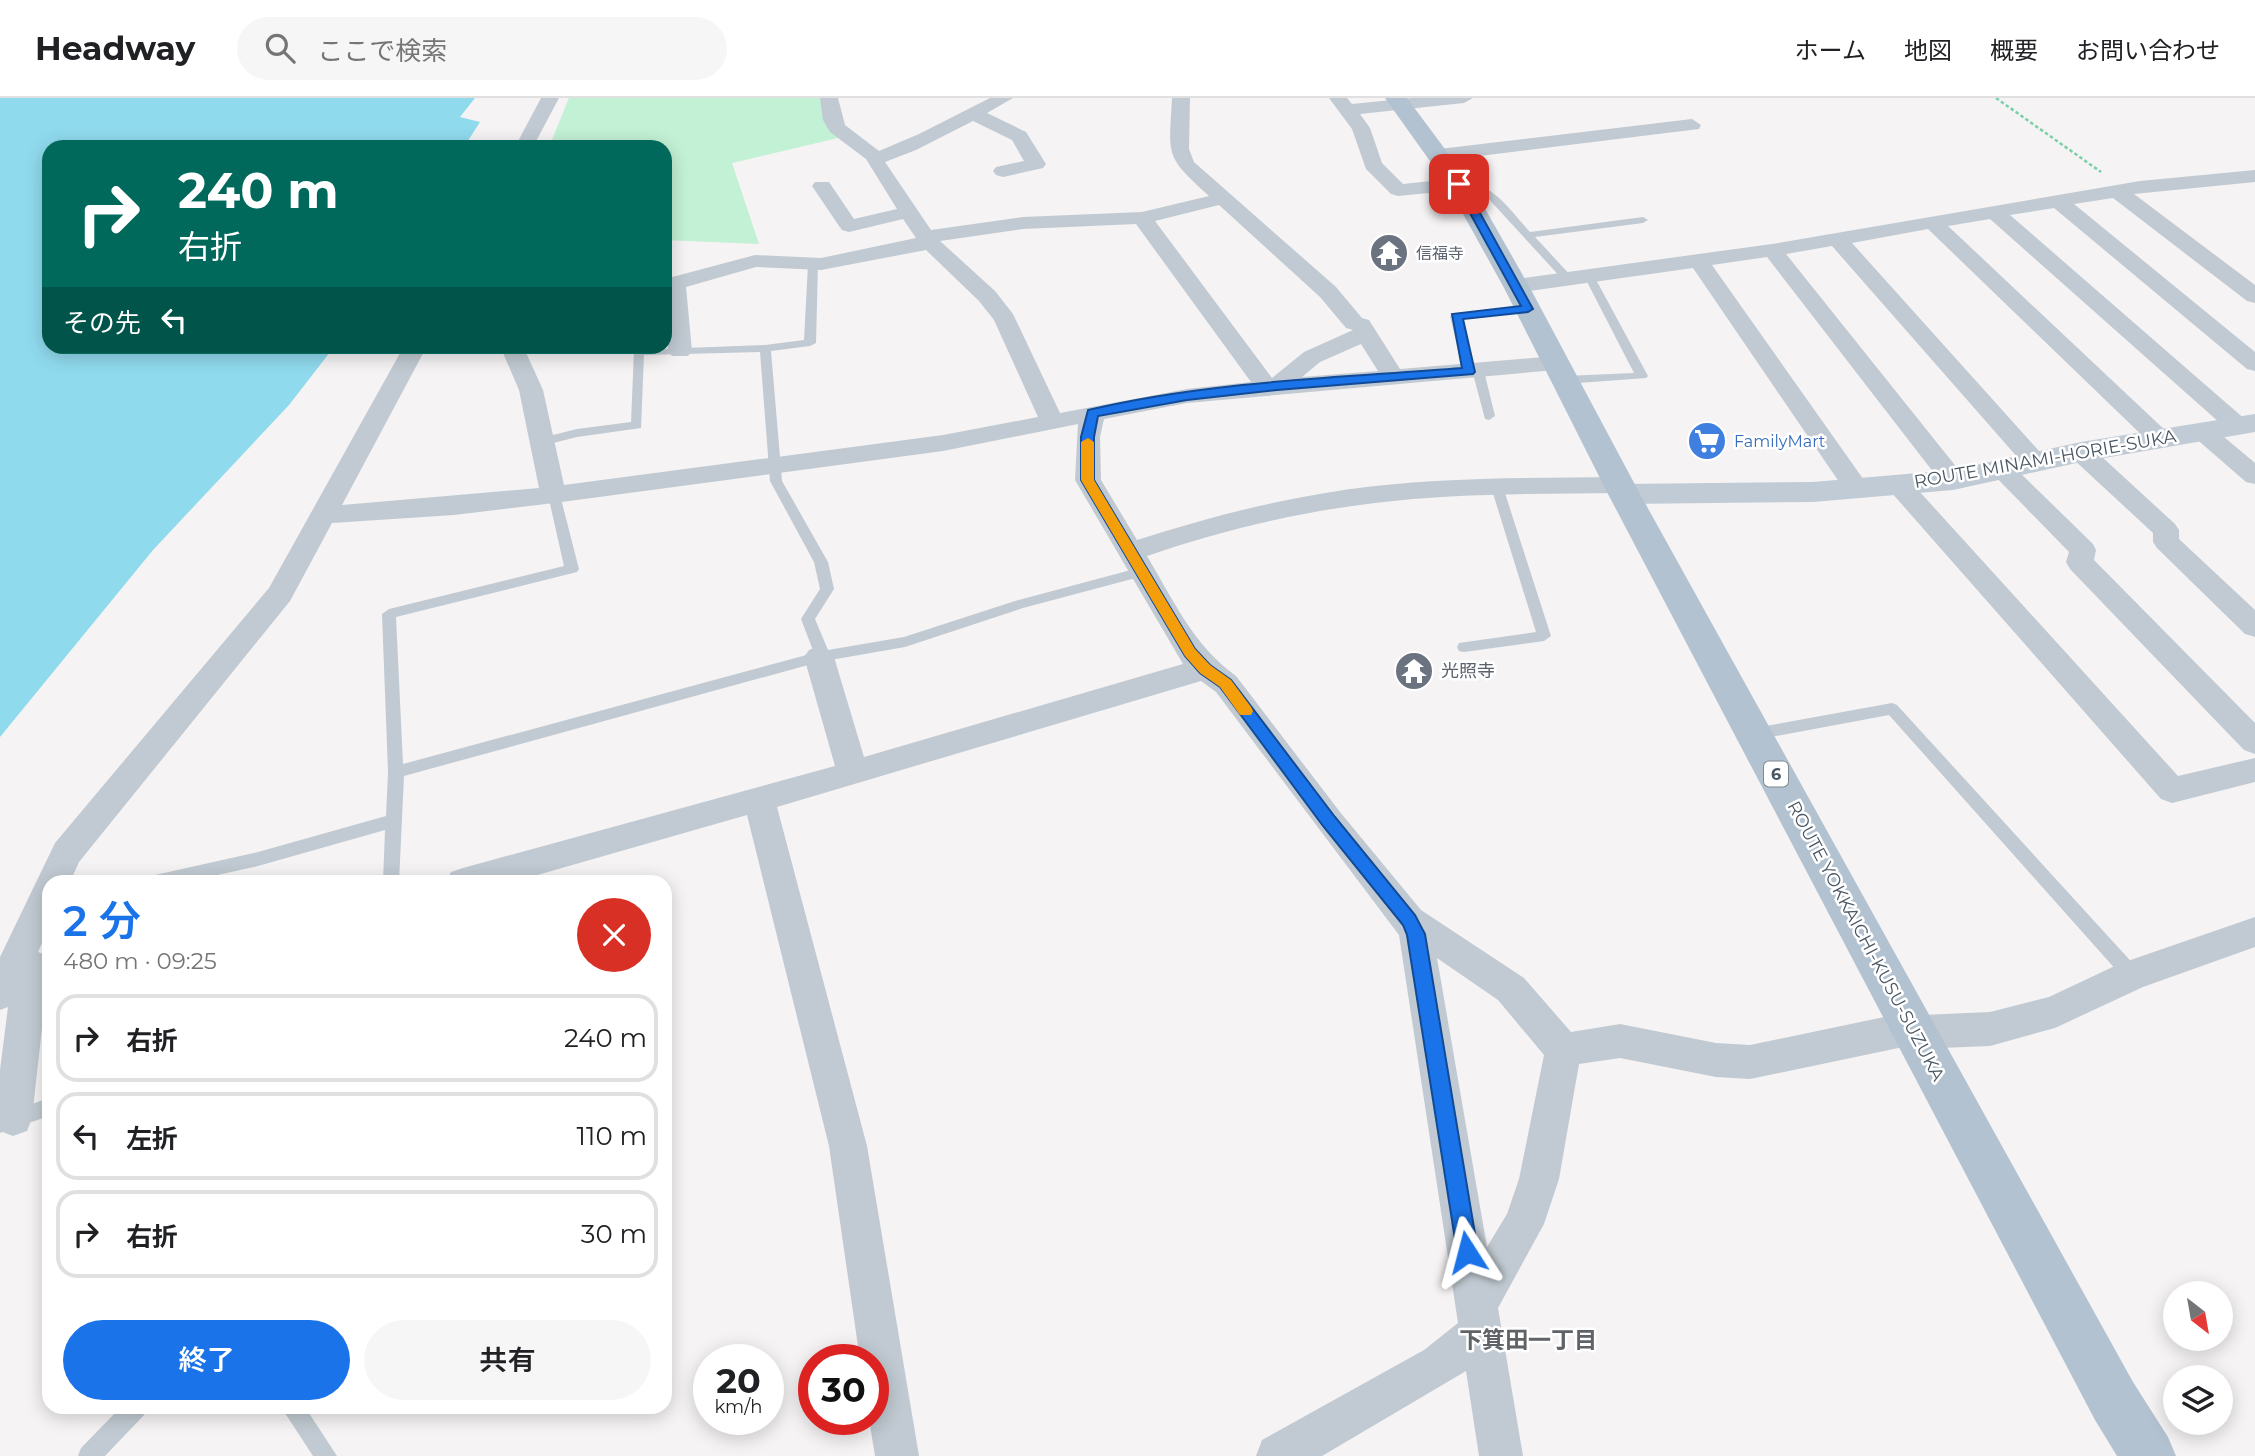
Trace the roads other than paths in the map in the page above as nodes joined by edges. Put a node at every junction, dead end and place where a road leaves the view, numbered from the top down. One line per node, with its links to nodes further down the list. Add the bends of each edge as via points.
1 (550, 98): 10 (street)
2 (829, 98): 11 (street, via 835,128)
3 (1004, 98): 8 (street)
4 (1181, 98): 17 (street, via 1181,154 1186,164)
5 (1464, 98): 6 (street)
6 (1399, 102): 7 (street); 12 (main road, ROUTE YOKKAICHI-KUSU-SUZUKA / 6)
7 (1344, 104): 12 (street, via 1361,128 1373,165 1398,190)
8 (972, 113): 11 (street, via 932,137); 13 (street, via 1019,136 1036,164)
9 (1692, 125): 12 (street)
10 (528, 140)
11 (877, 158): 19 (street)
12 (1449, 169): 24 (lane, via 1490,194); 33 (main road, ROUTE YOKKAICHI-KUSU-SUZUKA / 6)
13 (1003, 171)
14 (2255, 176): 16 (street)
15 (822, 186): 19 (street, via 849,226)
16 (2121, 191): 18 (street); 32 (street)
17 (1225, 198): 21 (street); 35 (street)
18 (2059, 201): 20 (street); 42 (street)
19 (909, 212): 26 (street)
20 (1994, 212): 23 (street); 50 (street)
21 (1142, 218): 26 (street, via 1023,223 934,235); 46 (street)
22 (1643, 220): 24 (lane)
23 (1933, 223): 25 (street); 52 (street)
24 (1528, 235): 30 (lane)
25 (1838, 239): 27 (street); 55 (street)
26 (928, 241): 29 (street, via 852,260); 49 (street, via 1005,319)
27 (1772, 250): 28 (street); 59 (street)
28 (1698, 260): 30 (street); 62 (street)
29 (813, 264): 31 (street, via 755,261); 36 (lane, via 810,343)
30 (1579, 277): 33 (street); 44 (lane, via 1642,376)
31 (672, 284)
32 (2255, 296)
33 (1522, 297): 43 (lane, via 1456,316); 44 (main road, ROUTE YOKKAICHI-KUSU-SUZUKA / 6)
34 (672, 298): 38 (street)
35 (1366, 333): 45 (street); 46 (street, via 1312,358)
36 (765, 348): 38 (lane); 56 (lane)
37 (672, 351): 38 (lane)
38 (680, 351)
39 (412, 354): 65 (street)
40 (515, 354): 53 (street, via 531,390)
41 (638, 354): 53 (lane, via 637,425)
42 (2255, 364)
43 (1473, 371): 44 (street); 45 (street); 48 (lane)
44 (1561, 372): 63 (main road, ROUTE YOKKAICHI-KUSU-SUZUKA / 6)
45 (1394, 379): 46 (street)
46 (1272, 387): 47 (street)
47 (1093, 413): 49 (street); 66 (street, via 1088,480)
48 (1489, 416)
49 (1053, 423): 56 (street)
50 (2247, 425): 51 (main road, ROUTE MINAMI-HORIE-SUKA)
51 (2202, 431): 52 (main road, ROUTE MINAMI-HORIE-SUKA); 58 (street)
52 (2159, 438): 54 (main road, ROUTE MINAMI-HORIE-SUKA)
53 (541, 442): 64 (street)
54 (2081, 452): 55 (main road, ROUTE MINAMI-HORIE-SUKA); 67 (street, via 2166,530 2166,542)
55 (2035, 461): 57 (main road, ROUTE MINAMI-HORIE-SUKA)
56 (775, 465): 64 (street); 69 (lane, via 776,481 821,562 827,589 808,619)
57 (2001, 469): 59 (main road, ROUTE MINAMI-HORIE-SUKA); 72 (street, via 2084,550 2080,562)
58 (2255, 476)
59 (1953, 480): 60 (main road, ROUTE MINAMI-HORIE-SUKA)
60 (1900, 485): 62 (main road, ROUTE MINAMI-HORIE-SUKA); 73 (street, via 2172,790)
61 (1497, 487): 63 (street); 66 (street, via 1411,491 1298,506 1176,537); 68 (lane, via 1544,636)
62 (1857, 489): 63 (main road, ROUTE MINAMI-HORIE-SUKA)
63 (1622, 490): 71 (main road, ROUTE YOKKAICHI-KUSU-SUZUKA / 6)
64 (554, 495): 65 (street); 74 (lane, via 572,569 389,614)
65 (325, 515): 78 (street, via 280,594 67,853)
66 (1136, 562): 69 (lane, via 905,642); 70 (street, via 1190,653)
67 (2255, 627)
68 (1464, 647)
69 (821, 657): 74 (lane); 75 (street)
70 (1205, 669): 75 (street); 83 (street, via 1226,684)
71 (1755, 734): 85 (lane, via 1892,709); 87 (main road, ROUTE YOKKAICHI-KUSU-SUZUKA / 6)
72 (2255, 742)
73 (2255, 770)
74 (396, 772): 77 (lane)
75 (853, 773): 76 (street)
76 (759, 799): 81 (street); 96 (street, via 848,1146)
77 (393, 821): 79 (lane); 80 (lane)
78 (57, 875)
79 (186, 875)
80 (391, 875)
81 (488, 875)
82 (42, 908): 86 (street)
83 (1409, 920): 88 (street, via 1511,989); 91 (street, via 1416,934)
84 (2255, 932): 85 (street)
85 (2132, 975): 87 (street, via 2055,1012 1990,1029)
86 (7, 980): 90 (street, via 31,965)
87 (1914, 1030): 88 (street, via 1750,1062 1620,1041); 99 (main road, ROUTE YOKKAICHI-KUSU-SUZUKA / 6, via 2107,1389)
88 (1563, 1049): 91 (street, via 1539,1179 1524,1224)
89 (42, 1109): 90 (lane)
90 (6, 1121)
91 (1478, 1319): 97 (street, via 1439,1365); 98 (street)
92 (129, 1414): 94 (lane)
93 (297, 1414): 95 (lane)
94 (89, 1456)
95 (326, 1456)
96 (897, 1456)
97 (1278, 1456)
98 (1501, 1456)
99 (2148, 1456)

